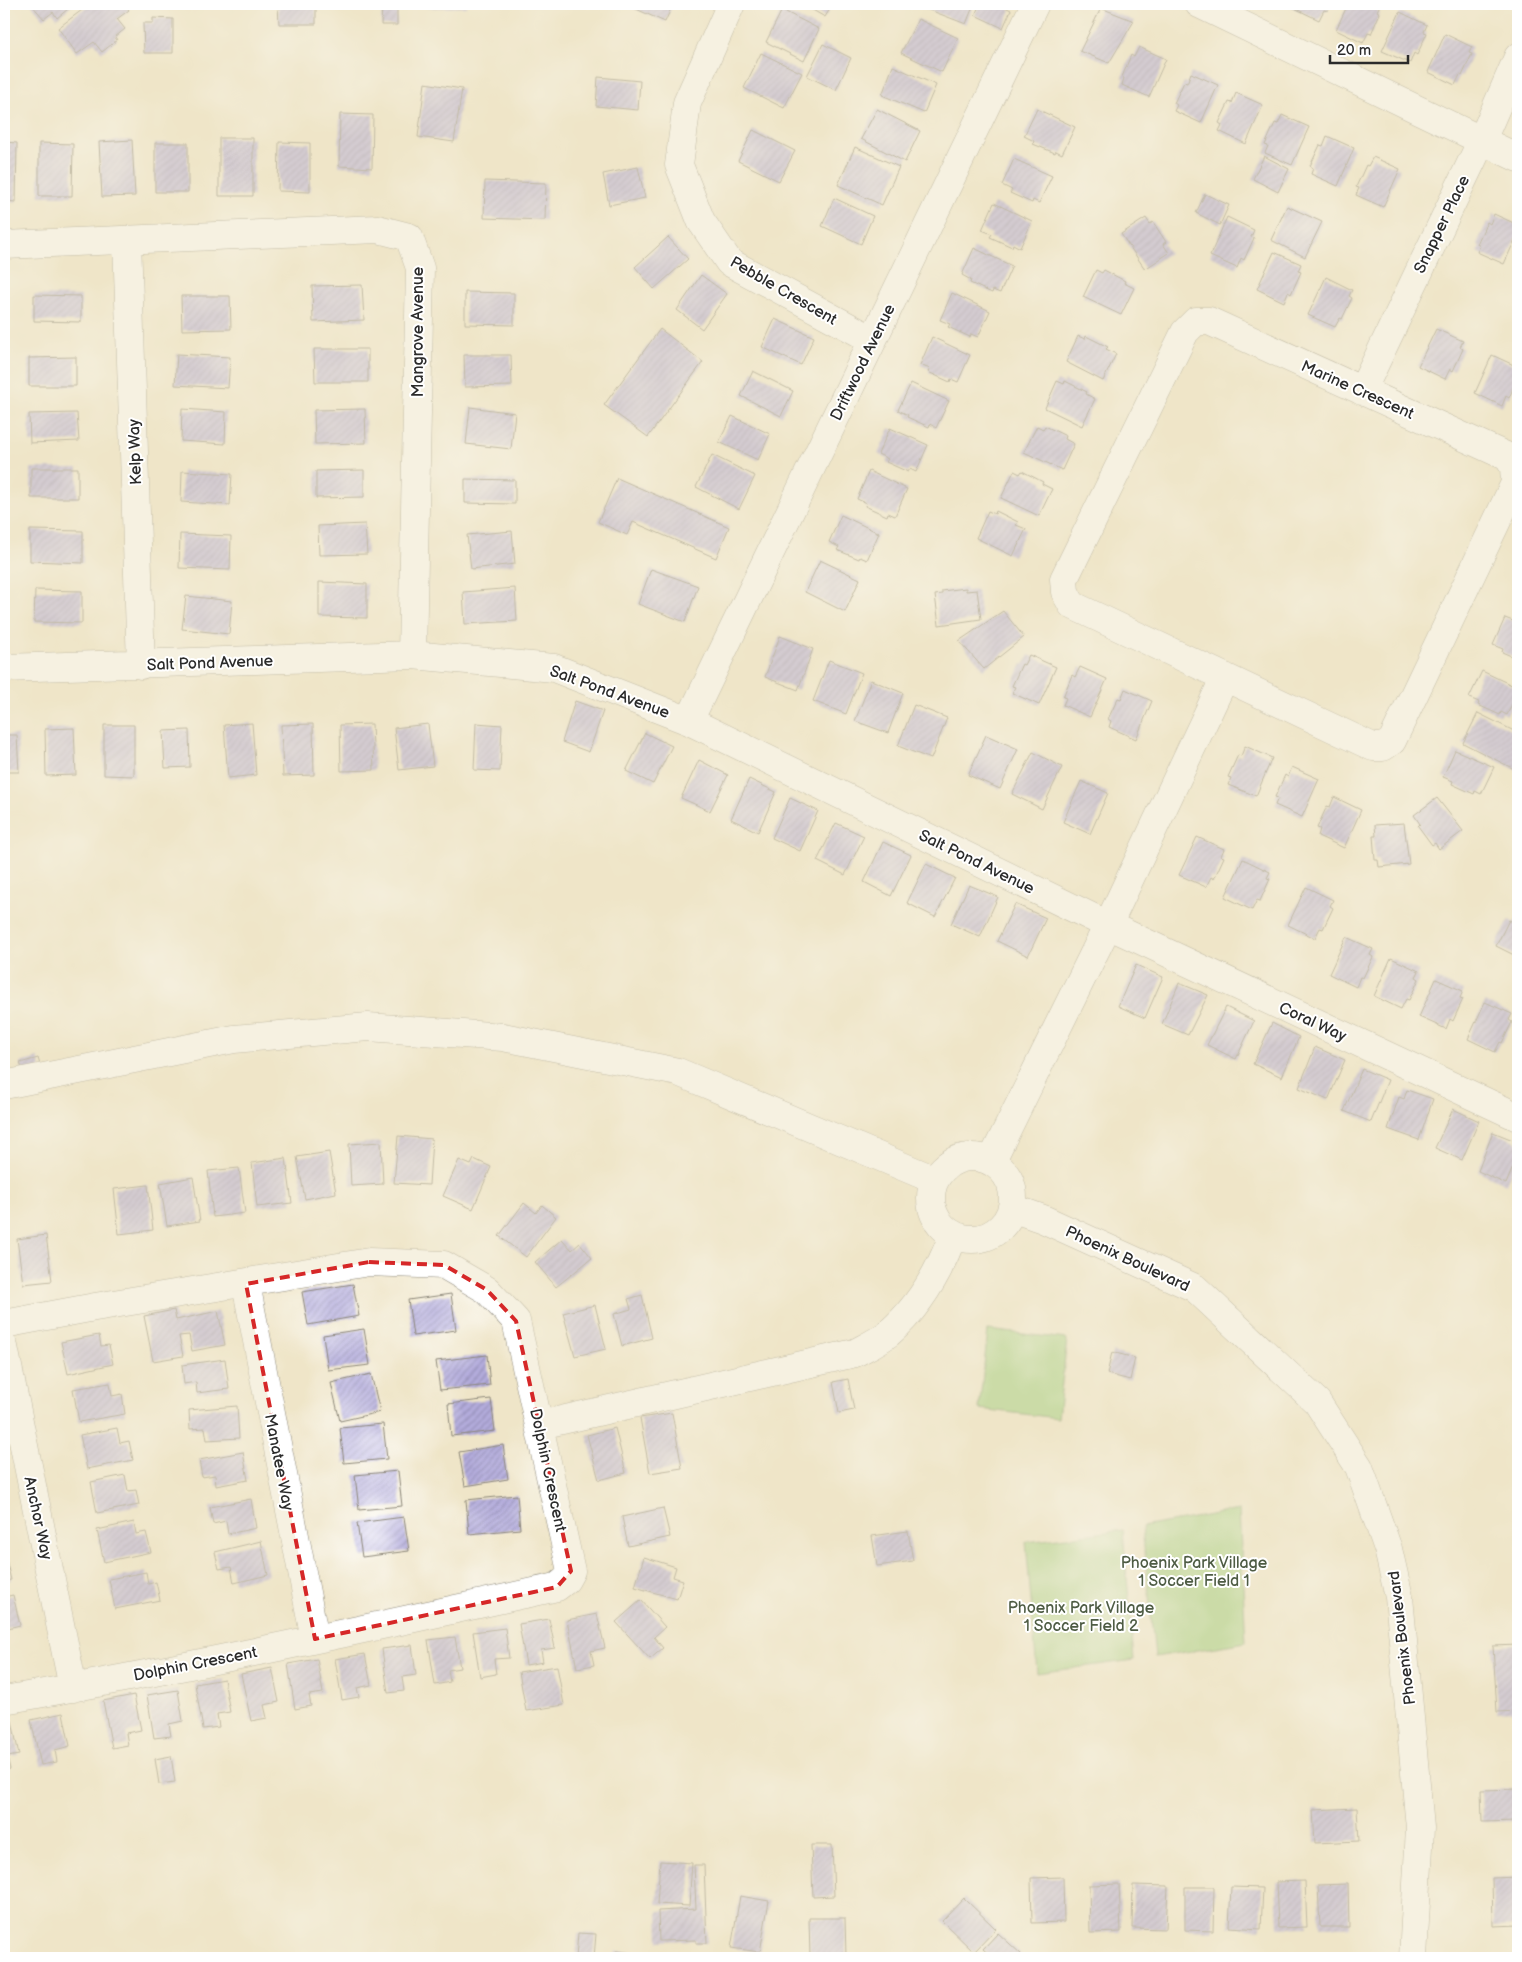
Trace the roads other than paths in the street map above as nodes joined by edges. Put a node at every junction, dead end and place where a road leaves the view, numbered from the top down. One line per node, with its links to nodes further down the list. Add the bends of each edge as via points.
1 (731, 4): 10 (street, Pebble Crescent, via 687,103 680,165 701,221 729,262)
2 (1035, 4): 10 (street, Driftwood Avenue)
3 (1199, 4): 4 (street)
4 (1230, 10): 6 (street)
5 (1518, 57): 6 (street, Snapper Place)
6 (1482, 140): 7 (street); 11 (street, Snapper Place)
7 (1518, 158)
8 (127, 240): 9 (street, Mangrove Avenue); 12 (street, Mangrove Avenue, via 378,229 409,238 420,268); 13 (street, Kelp Way)
9 (4, 245)
10 (872, 340): 16 (street, Driftwood Avenue)
11 (1362, 391): 15 (street, Marine Crescent, via 1508,457 1514,467 1515,484 1392,741 1384,747 1373,747); 15 (street, Marine Crescent, via 1209,321 1196,321 1185,332 1064,579 1065,592 1072,605)
12 (412, 655): 13 (street, Salt Pond Avenue); 16 (street, Salt Pond Avenue, via 554,668)
13 (141, 665): 14 (street, Salt Pond Avenue)
14 (4, 668)
15 (1225, 677): 17 (street)
16 (689, 721): 17 (street, Salt Pond Avenue)
17 (1108, 925): 19 (street, Coral Way); 20 (street)
18 (4, 1085): 21 (street, via 234,1039 368,1027 503,1037 678,1072)
19 (1518, 1117)
20 (991, 1162): 21 (street, via 970,1157 960,1159 941,1171); 22 (street, via 1000,1168 1012,1187)
21 (935, 1180): 23 (street, via 932,1204 935,1217)
22 (1012, 1208): 23 (street, via 1000,1230 989,1236 965,1239); 31 (street, Phoenix Boulevard, via 1195,1288 1316,1402 1359,1467 1388,1549 1399,1597 1420,1828)
23 (953, 1235): 27 (street, via 942,1265 919,1302 888,1334 855,1353)
24 (246, 1284): 25 (street, Dolphin Crescent); 27 (street, Dolphin Crescent, via 370,1262 444,1265 487,1290 516,1321); 28 (street, Manatee Way)
25 (4, 1324)
26 (4, 1347): 29 (street, Anchor Way)
27 (540, 1425): 28 (street, Dolphin Crescent, via 571,1570 566,1580 557,1587)
28 (315, 1640): 29 (street, Dolphin Crescent)
29 (74, 1688): 30 (street, Dolphin Crescent)
30 (4, 1700)
31 (1413, 1958)

